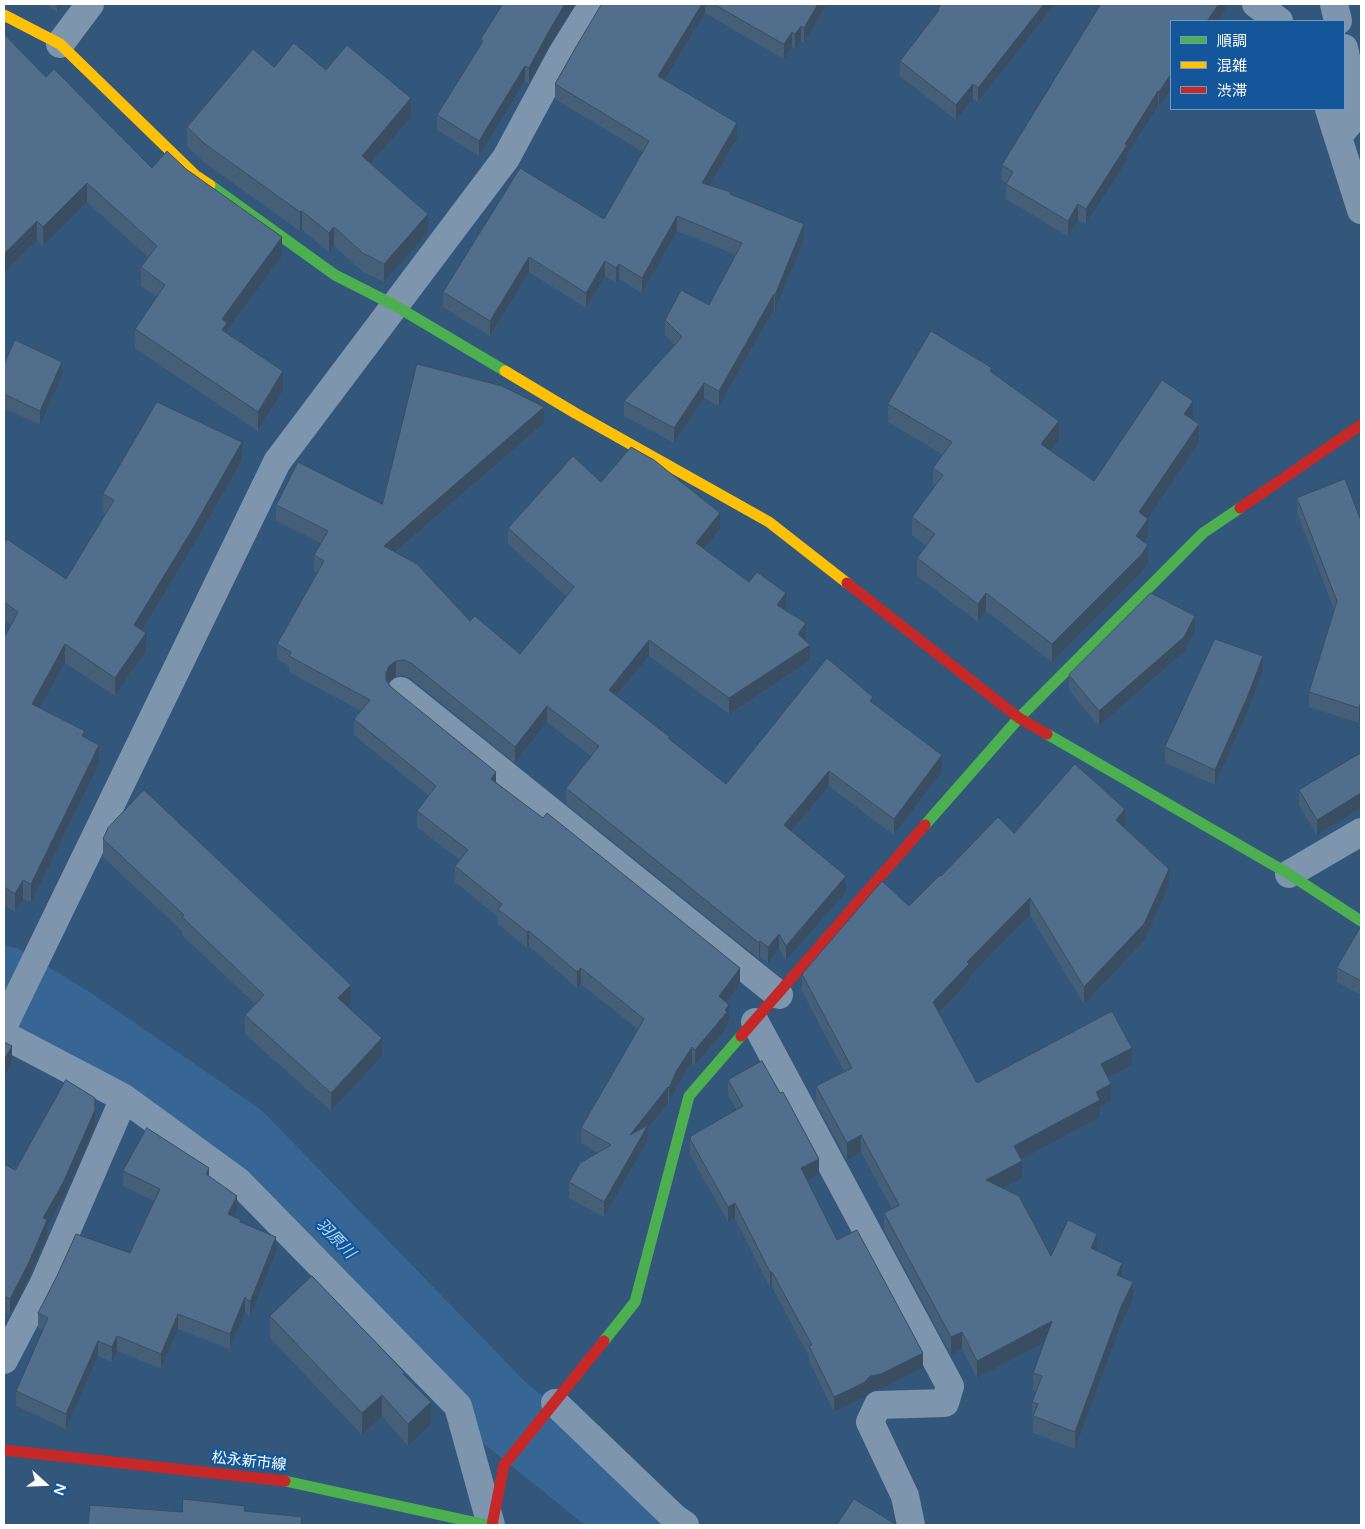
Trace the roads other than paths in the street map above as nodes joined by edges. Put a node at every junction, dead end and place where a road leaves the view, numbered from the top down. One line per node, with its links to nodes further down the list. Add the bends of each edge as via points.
1 (90, 4): 8 (street)
2 (594, 4): 13 (street, via 562,54 506,158)
3 (1256, 4): 6 (street)
4 (1334, 4): 7 (street)
5 (4, 15): 8 (street)
6 (1278, 20)
7 (1338, 20)
8 (60, 44): 13 (street, via 196,175 335,275)
9 (1345, 53): 11 (street, via 1358,112)
10 (1329, 110): 11 (street)
11 (1338, 136): 12 (street)
12 (1361, 210)
13 (394, 305): 16 (street, via 575,413 769,522); 22 (street, via 278,462)
14 (1361, 425): 16 (street, via 1203,533)
15 (401, 691): 20 (street)
16 (1019, 718): 18 (street); 20 (street)
17 (1361, 832): 18 (street)
18 (1289, 874): 19 (street)
19 (1361, 922)
20 (779, 995): 21 (street)
21 (755, 1022): 26 (street, via 690,1096 636,1302); 31 (street, via 950,1386 945,1403 878,1405 870,1422 905,1496)
22 (4, 1025)
23 (4, 1035): 24 (street)
24 (124, 1098): 25 (street, via 43,1285); 29 (street, via 238,1181 458,1406)
25 (4, 1360)
26 (555, 1403): 29 (street, via 504,1465); 30 (street)
27 (4, 1450): 28 (street, 松永新市線, via 289,1481)
28 (487, 1525)
29 (491, 1525)
30 (685, 1525)
31 (911, 1525)

